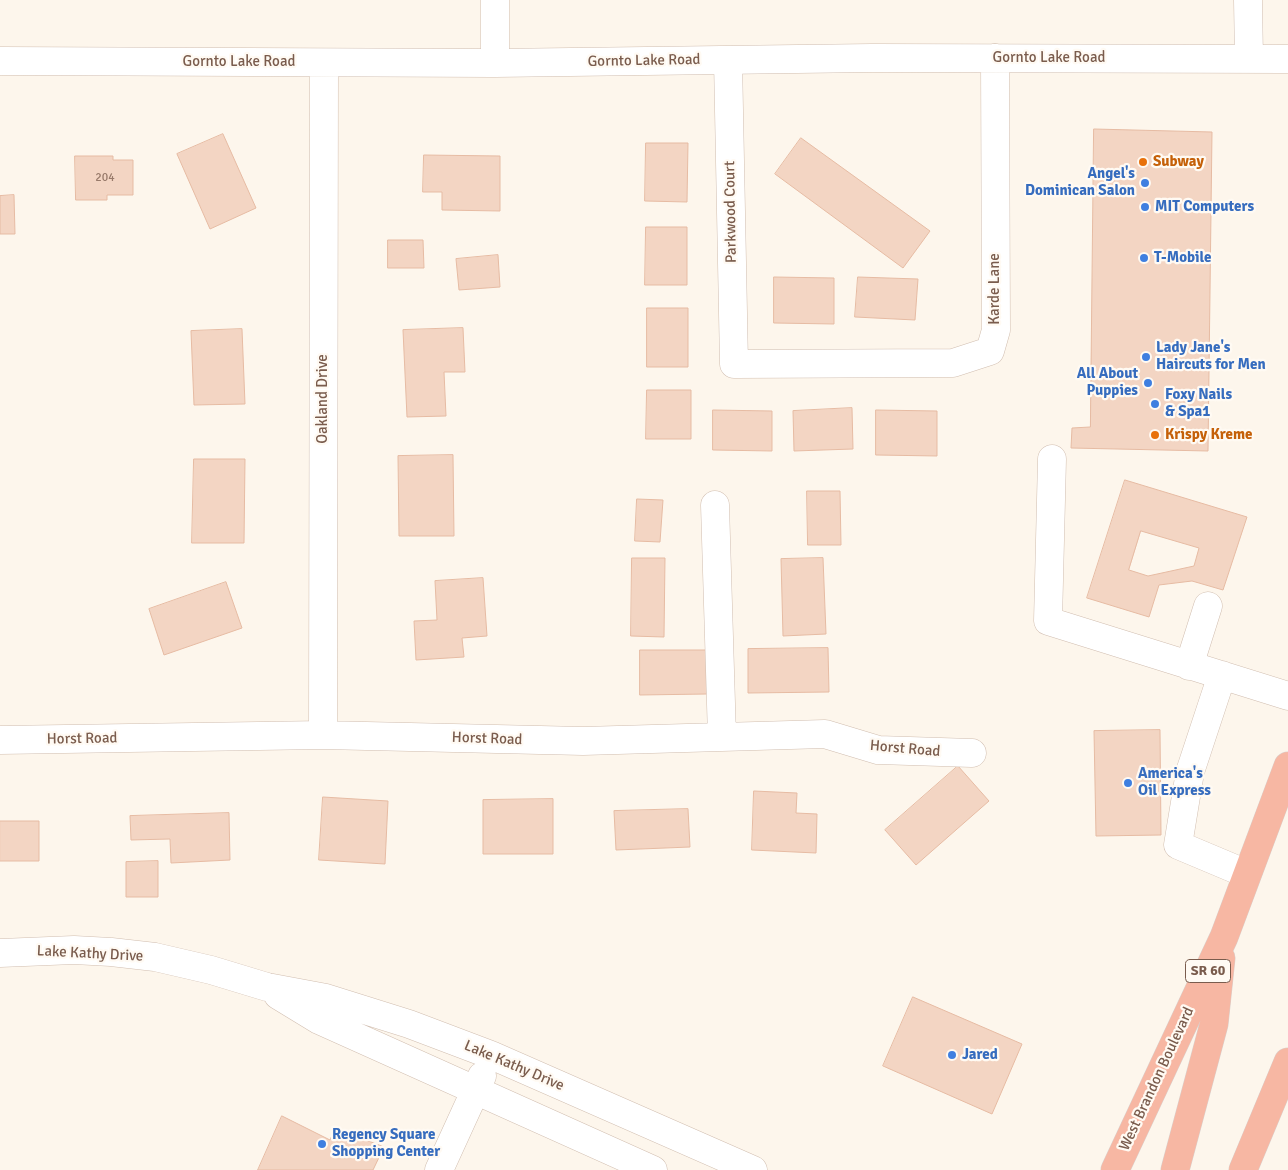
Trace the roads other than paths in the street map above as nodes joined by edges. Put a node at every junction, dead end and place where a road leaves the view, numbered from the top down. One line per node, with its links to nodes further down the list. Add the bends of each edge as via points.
1 (495, 0): 9 (street)
2 (1248, 0): 4 (street)
3 (995, 58): 4 (street, Gornto Lake Road); 6 (street, Gornto Lake Road); 10 (street, Karde Lane, via 996,330 990,350 953,363)
4 (1249, 59): 5 (street, Gornto Lake Road)
5 (1288, 59)
6 (728, 60): 9 (street, Gornto Lake Road); 10 (street, Parkwood Court)
7 (0, 61): 8 (street, Gornto Lake Road)
8 (324, 63): 9 (street, Gornto Lake Road); 17 (street, Oakland Drive)
9 (495, 63)
10 (734, 364)
11 (1052, 459): 14 (street, via 1048,621)
12 (715, 505): 18 (street)
13 (1208, 606): 14 (street)
14 (1189, 666): 15 (street)
15 (1222, 675): 16 (street); 22 (street, via 1190,772 1178,845)
16 (1288, 696)
17 (323, 734): 18 (street, Horst Road, via 583,742); 19 (street, Horst Road)
18 (722, 737): 20 (street, Horst Road, via 825,734 878,750)
19 (0, 740)
20 (972, 753)
21 (1288, 766): 22 (highway, West Brandon Boulevard / SR 60)
22 (1248, 874): 23 (highway, West Brandon Boulevard / SR 60)
23 (1224, 937): 32 (highway, West Brandon Boulevard / SR 60); 33 (highway, via 1214,1024)
24 (0, 953): 25 (street, Lake Kathy Drive, via 74,950 155,957)
25 (267, 988): 26 (street, Lake Kathy Drive, via 326,998 409,1024); 28 (street, Lake Kathy Drive, via 318,1020)
26 (491, 1055): 28 (street); 31 (street, Lake Kathy Drive)
27 (1288, 1062): 34 (highway)
28 (475, 1092): 29 (street); 30 (street, Lake Kathy Drive)
29 (440, 1170)
30 (653, 1170)
31 (754, 1170)
32 (1115, 1170)
33 (1176, 1170)
34 (1243, 1170)

